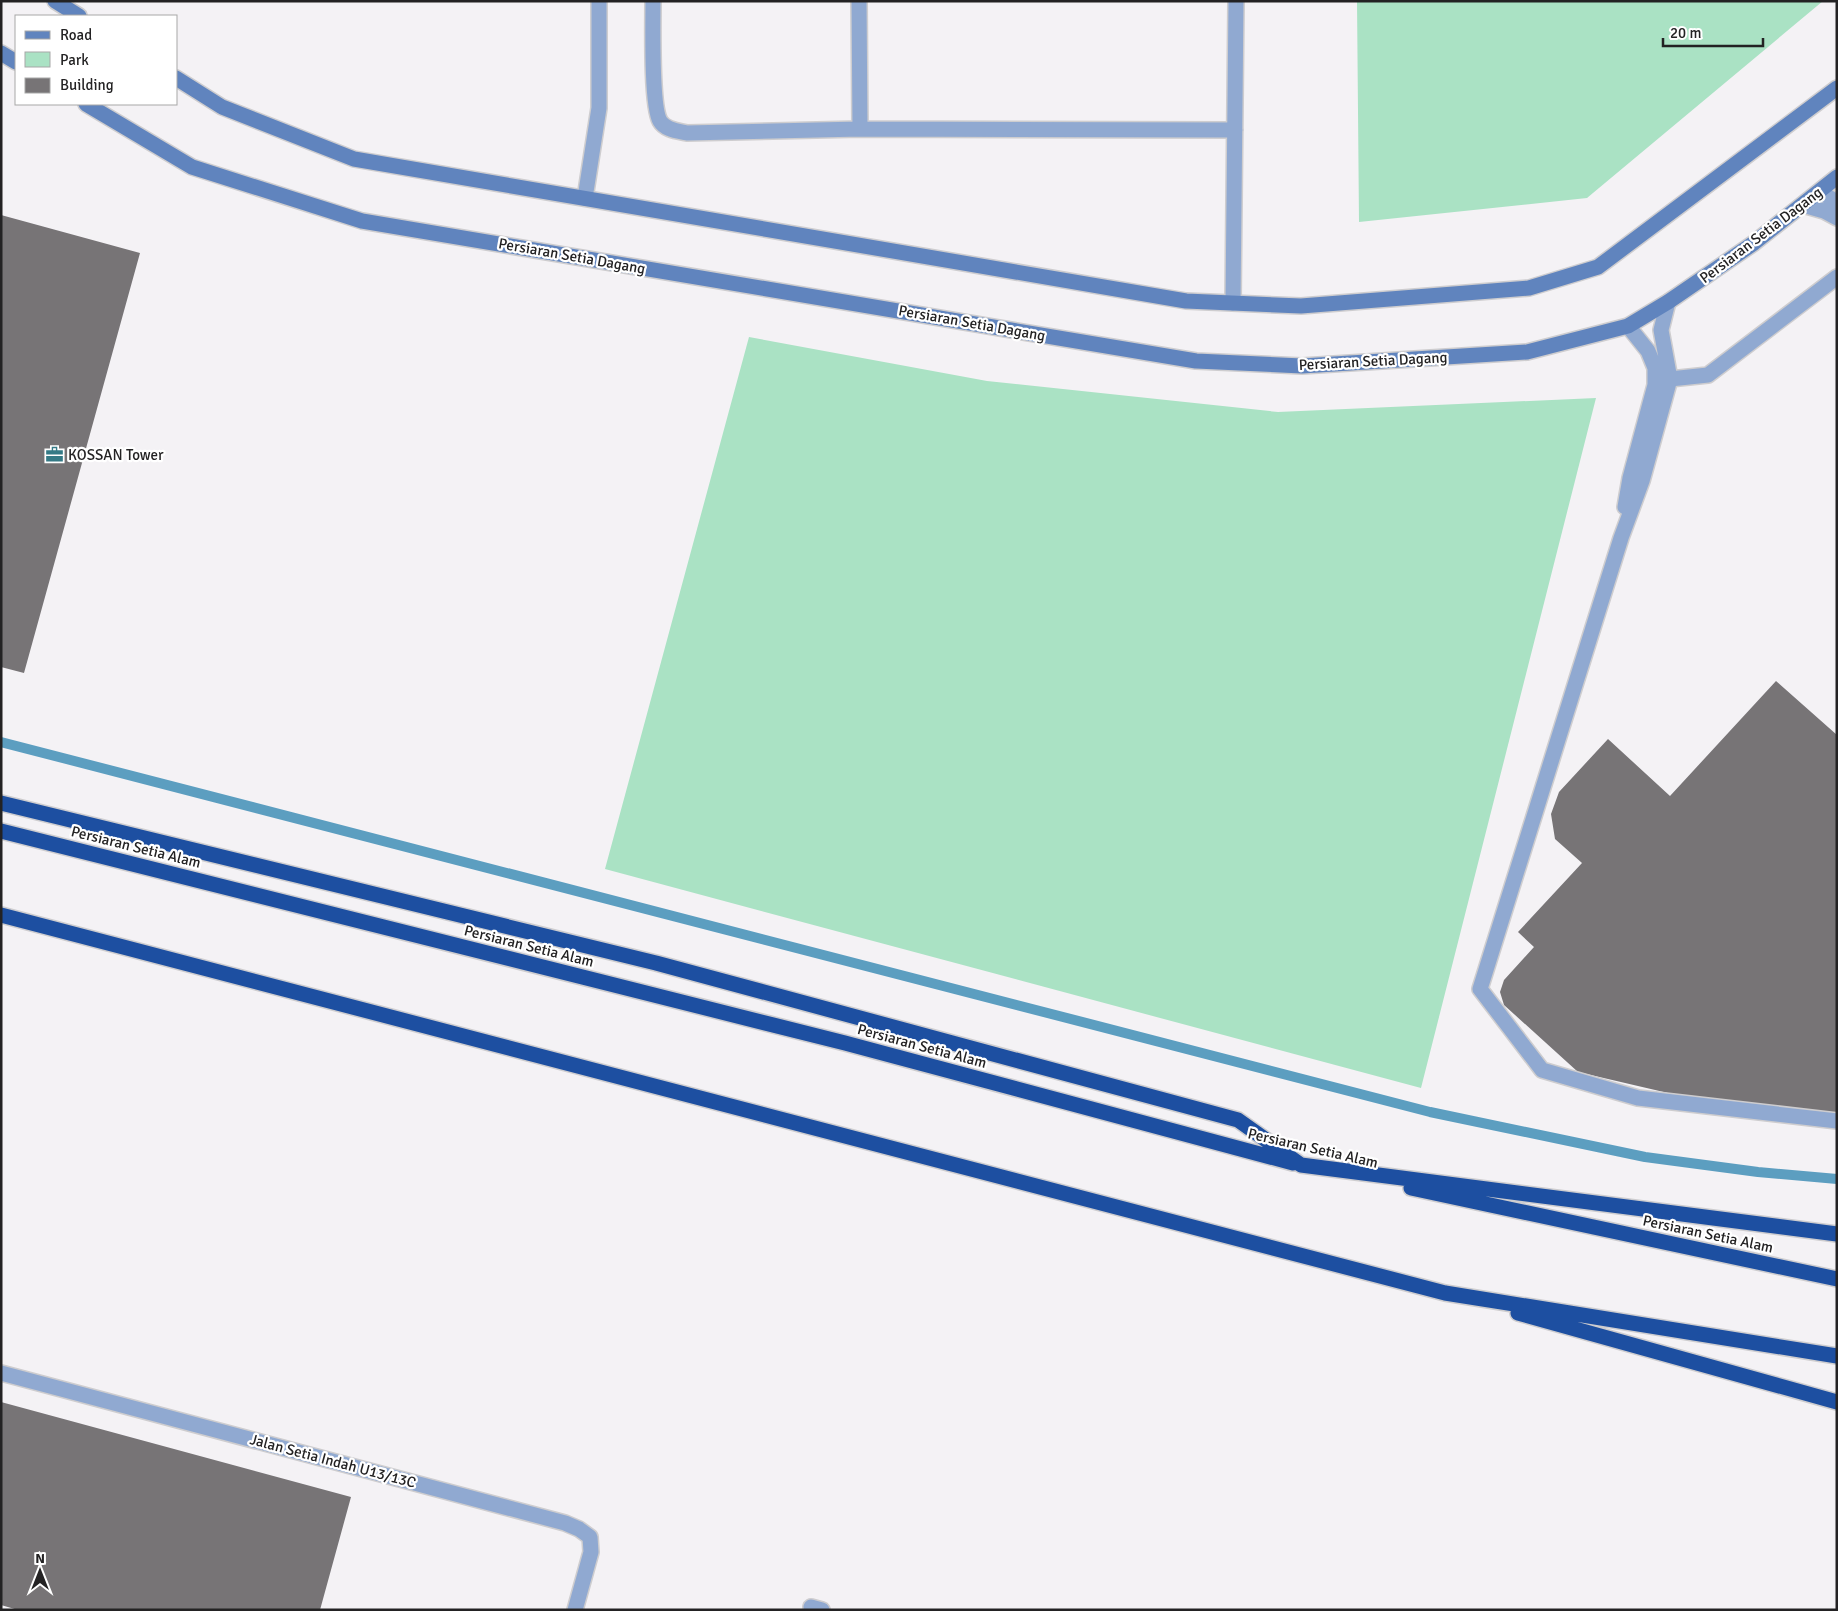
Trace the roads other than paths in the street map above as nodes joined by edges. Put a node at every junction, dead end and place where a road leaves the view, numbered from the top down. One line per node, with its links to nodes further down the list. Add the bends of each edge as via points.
1 (55, 1): 6 (street)
2 (599, 1): 16 (street, via 599,108)
3 (653, 1): 12 (street, via 656,104 660,122 671,130)
4 (859, 1): 12 (street)
5 (1236, 1): 13 (street)
6 (77, 15)
7 (1, 53): 8 (street)
8 (15, 61)
9 (178, 79): 16 (street, via 222,107 354,159)
10 (1837, 88): 22 (street, via 1598,267 1529,288 1301,306)
11 (88, 105): 23 (street, Persiaran Setia Dagang, via 192,167 362,221 1196,361 1302,366 1527,352)
12 (860, 129): 13 (street)
13 (1235, 130): 22 (street)
14 (1837, 177): 15 (street, Persiaran Setia Dagang)
15 (1820, 192): 17 (street); 18 (street, Persiaran Setia Dagang)
16 (585, 198): 22 (street, via 1186,301)
17 (1837, 202)
18 (1804, 205): 19 (street); 21 (street, Persiaran Setia Dagang)
19 (1837, 218)
20 (1837, 277): 24 (street, via 1708,375)
21 (1668, 302): 23 (street, Persiaran Setia Dagang); 24 (street, via 1661,330)
22 (1233, 303)
23 (1628, 326): 25 (street, via 1648,351 1655,368 1655,385 1630,478)
24 (1670, 378): 25 (street, via 1642,481)
25 (1620, 538): 29 (street, via 1480,989 1542,1070 1638,1098)
26 (1, 803): 30 (highway, via 656,963 1238,1120)
27 (1, 831): 30 (highway, Persiaran Setia Alam, via 845,1043)
28 (1, 916): 33 (highway)
29 (1837, 1121)
30 (1301, 1165): 31 (highway); 32 (highway, Persiaran Setia Alam)
31 (1837, 1234)
32 (1837, 1279)
33 (1445, 1293): 34 (highway); 36 (highway)
34 (1837, 1356)
35 (1, 1373): 37 (street, Jalan Setia Indah U13/13C, via 579,1528 590,1537 591,1552)
36 (1837, 1402)
37 (575, 1610)

